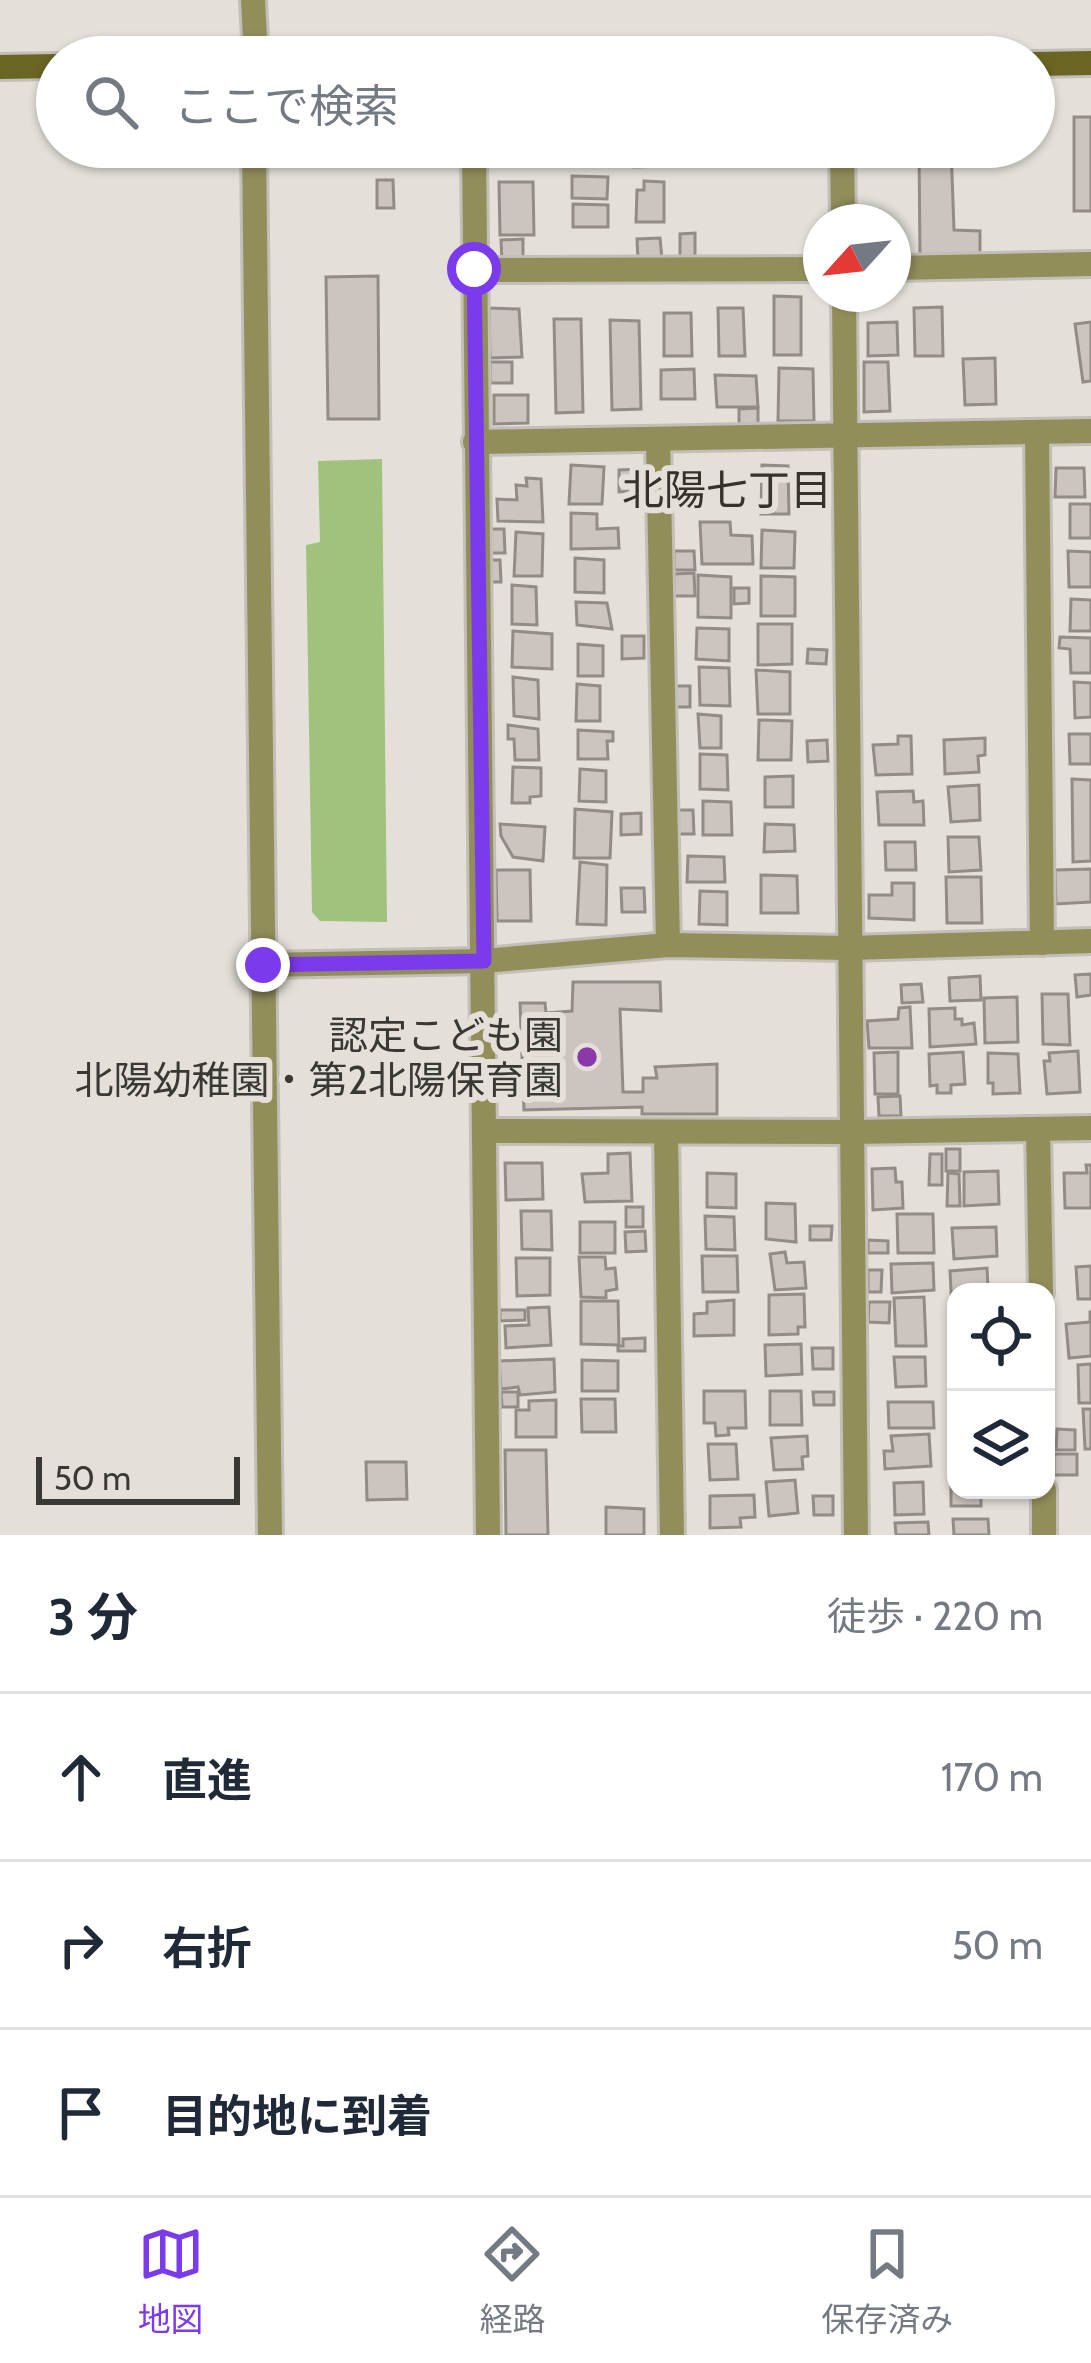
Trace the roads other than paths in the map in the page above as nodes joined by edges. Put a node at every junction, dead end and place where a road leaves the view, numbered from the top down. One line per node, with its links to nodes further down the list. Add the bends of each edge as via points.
1 (253, 0): 2 (street)
2 (255, 36)
3 (1091, 63): 4 (main road)
4 (1055, 64)
5 (36, 66): 6 (main road)
6 (0, 67)
7 (254, 168): 26 (street)
8 (474, 168): 14 (street)
9 (842, 168): 10 (street)
10 (843, 204)
11 (1091, 265): 13 (street)
12 (803, 268): 14 (street)
13 (911, 268)
14 (474, 269): 20 (street)
15 (844, 312): 18 (street)
16 (1091, 431): 17 (street)
17 (1037, 432): 18 (street); 22 (street)
18 (844, 436): 19 (street); 24 (street)
19 (658, 439): 20 (street); 23 (street)
20 (475, 442): 25 (street)
21 (1091, 941): 22 (street)
22 (1042, 943): 24 (street)
23 (668, 945): 24 (street); 25 (street)
24 (849, 948): 31 (street)
25 (484, 961): 26 (street); 29 (street)
26 (263, 965): 34 (street)
27 (1091, 1127): 28 (street)
28 (1038, 1129): 31 (street); 32 (street)
29 (484, 1131): 30 (street); 35 (street)
30 (666, 1132): 31 (street); 36 (street)
31 (852, 1132): 37 (street)
32 (1041, 1283)
33 (1044, 1499): 38 (street)
34 (270, 1535)
35 (488, 1535)
36 (672, 1535)
37 (856, 1535)
38 (1045, 1535)

